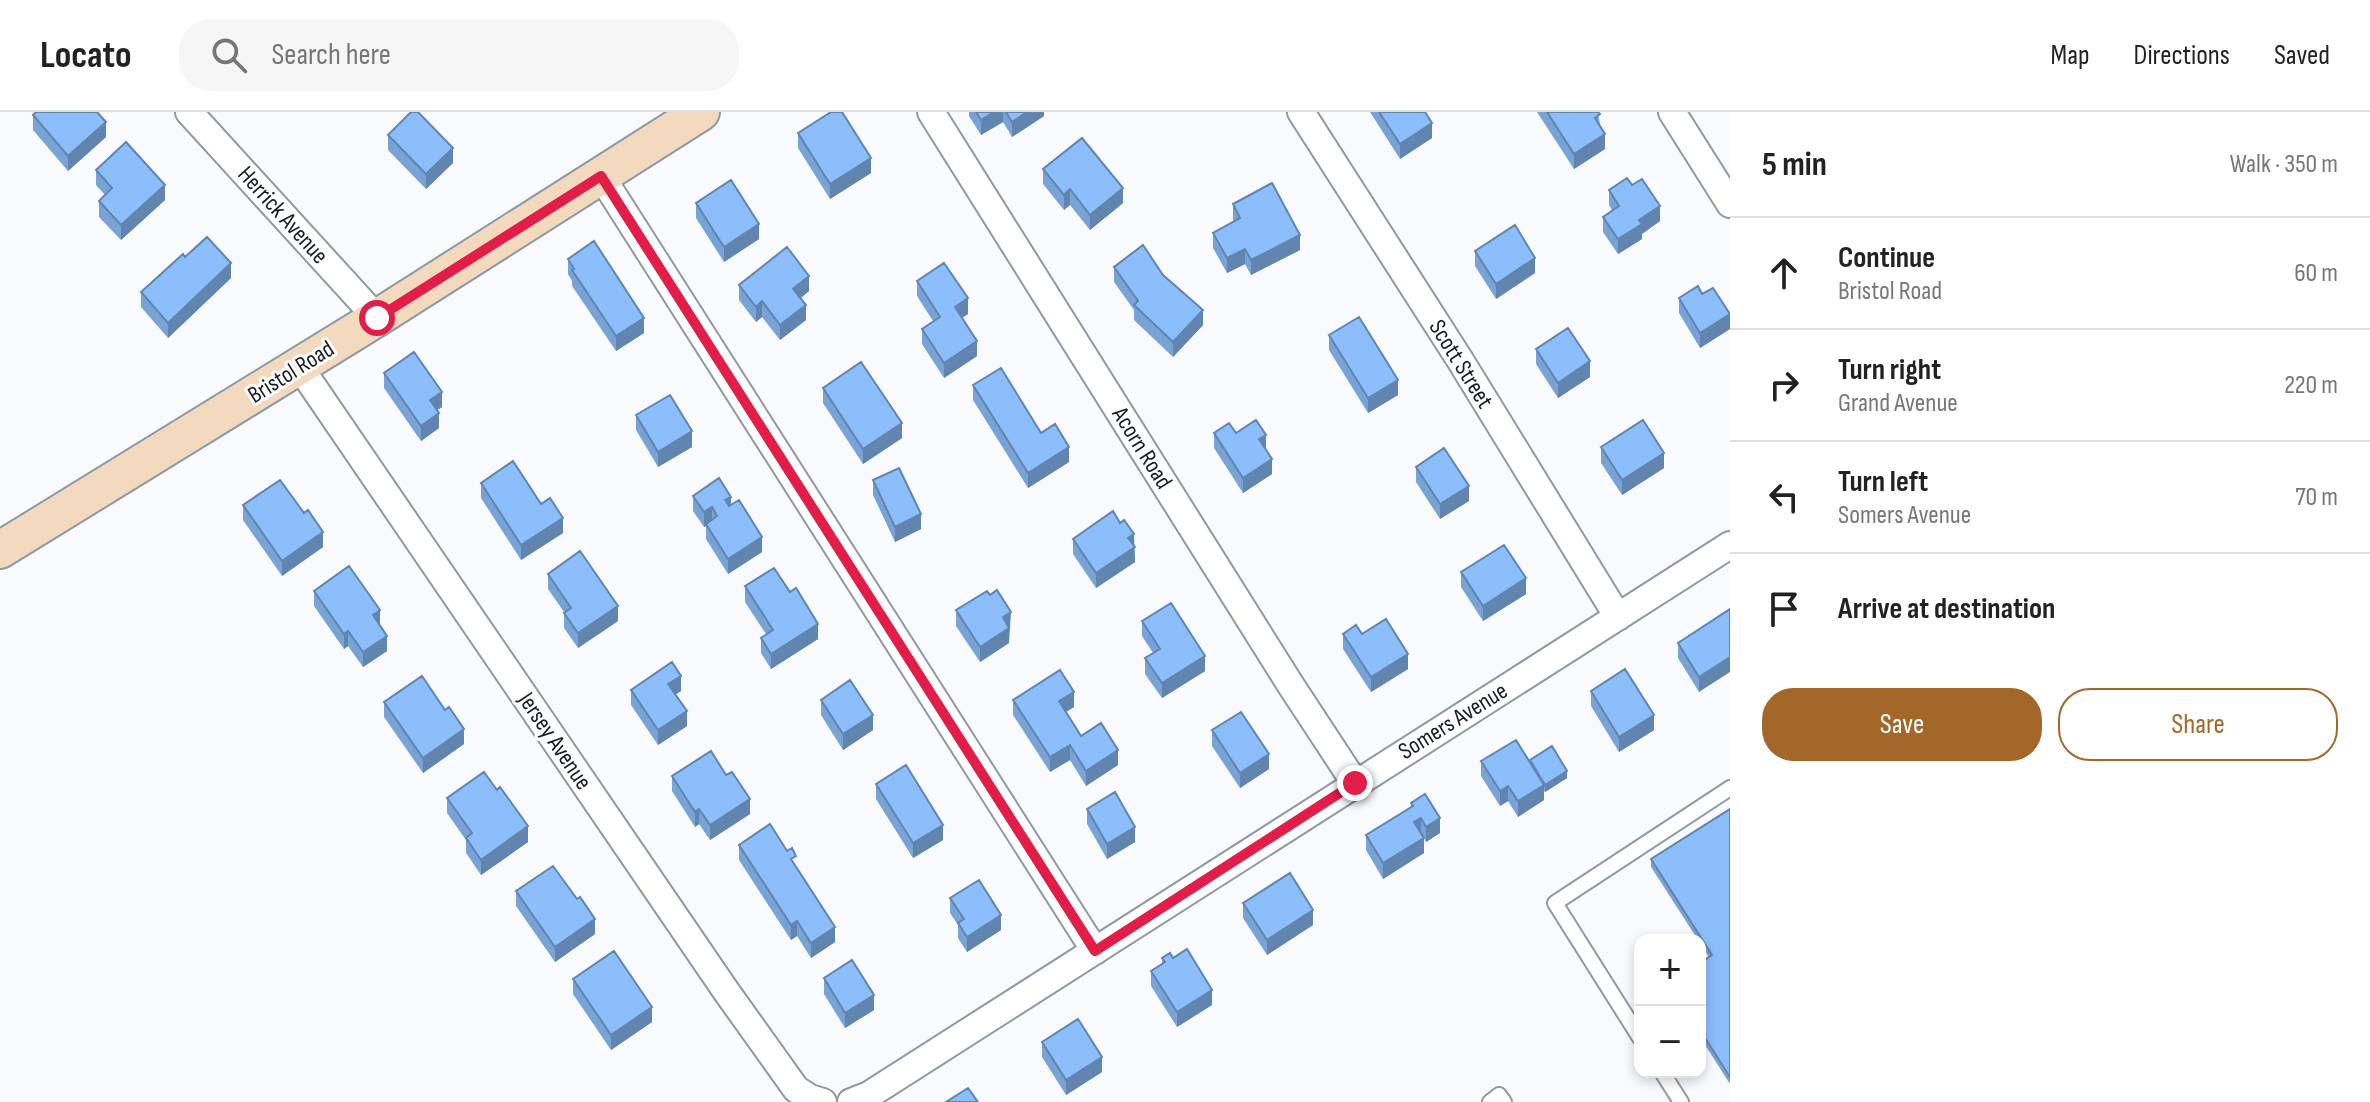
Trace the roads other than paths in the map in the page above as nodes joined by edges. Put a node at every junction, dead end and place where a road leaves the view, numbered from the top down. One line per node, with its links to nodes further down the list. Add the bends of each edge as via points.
1 (189, 112): 8 (street, Herrick Avenue)
2 (701, 112): 6 (main road, Bristol Road)
3 (931, 112): 13 (street, Acorn Road)
4 (1301, 112): 12 (street, Scott Street)
5 (1672, 112): 7 (street)
6 (601, 176): 8 (main road, Bristol Road); 15 (street)
7 (1730, 204)
8 (377, 318): 9 (main road, Bristol Road)
9 (299, 366): 11 (main road, Bristol Road); 18 (street, Jersey Avenue, via 735,1004 796,1089)
10 (1730, 545): 12 (street, Somers Avenue)
11 (0, 550)
12 (1618, 617): 13 (street, Somers Avenue)
13 (1355, 783): 15 (street, Somers Avenue)
14 (1730, 788): 16 (lane, via 1555,903)
15 (1095, 951): 19 (street, Somers Avenue)
16 (1634, 1028)
17 (1666, 1078): 22 (lane)
18 (823, 1102)
19 (851, 1102)
20 (1490, 1102): 21 (lane, via 1499,1095)
21 (1504, 1102)
22 (1681, 1102)

